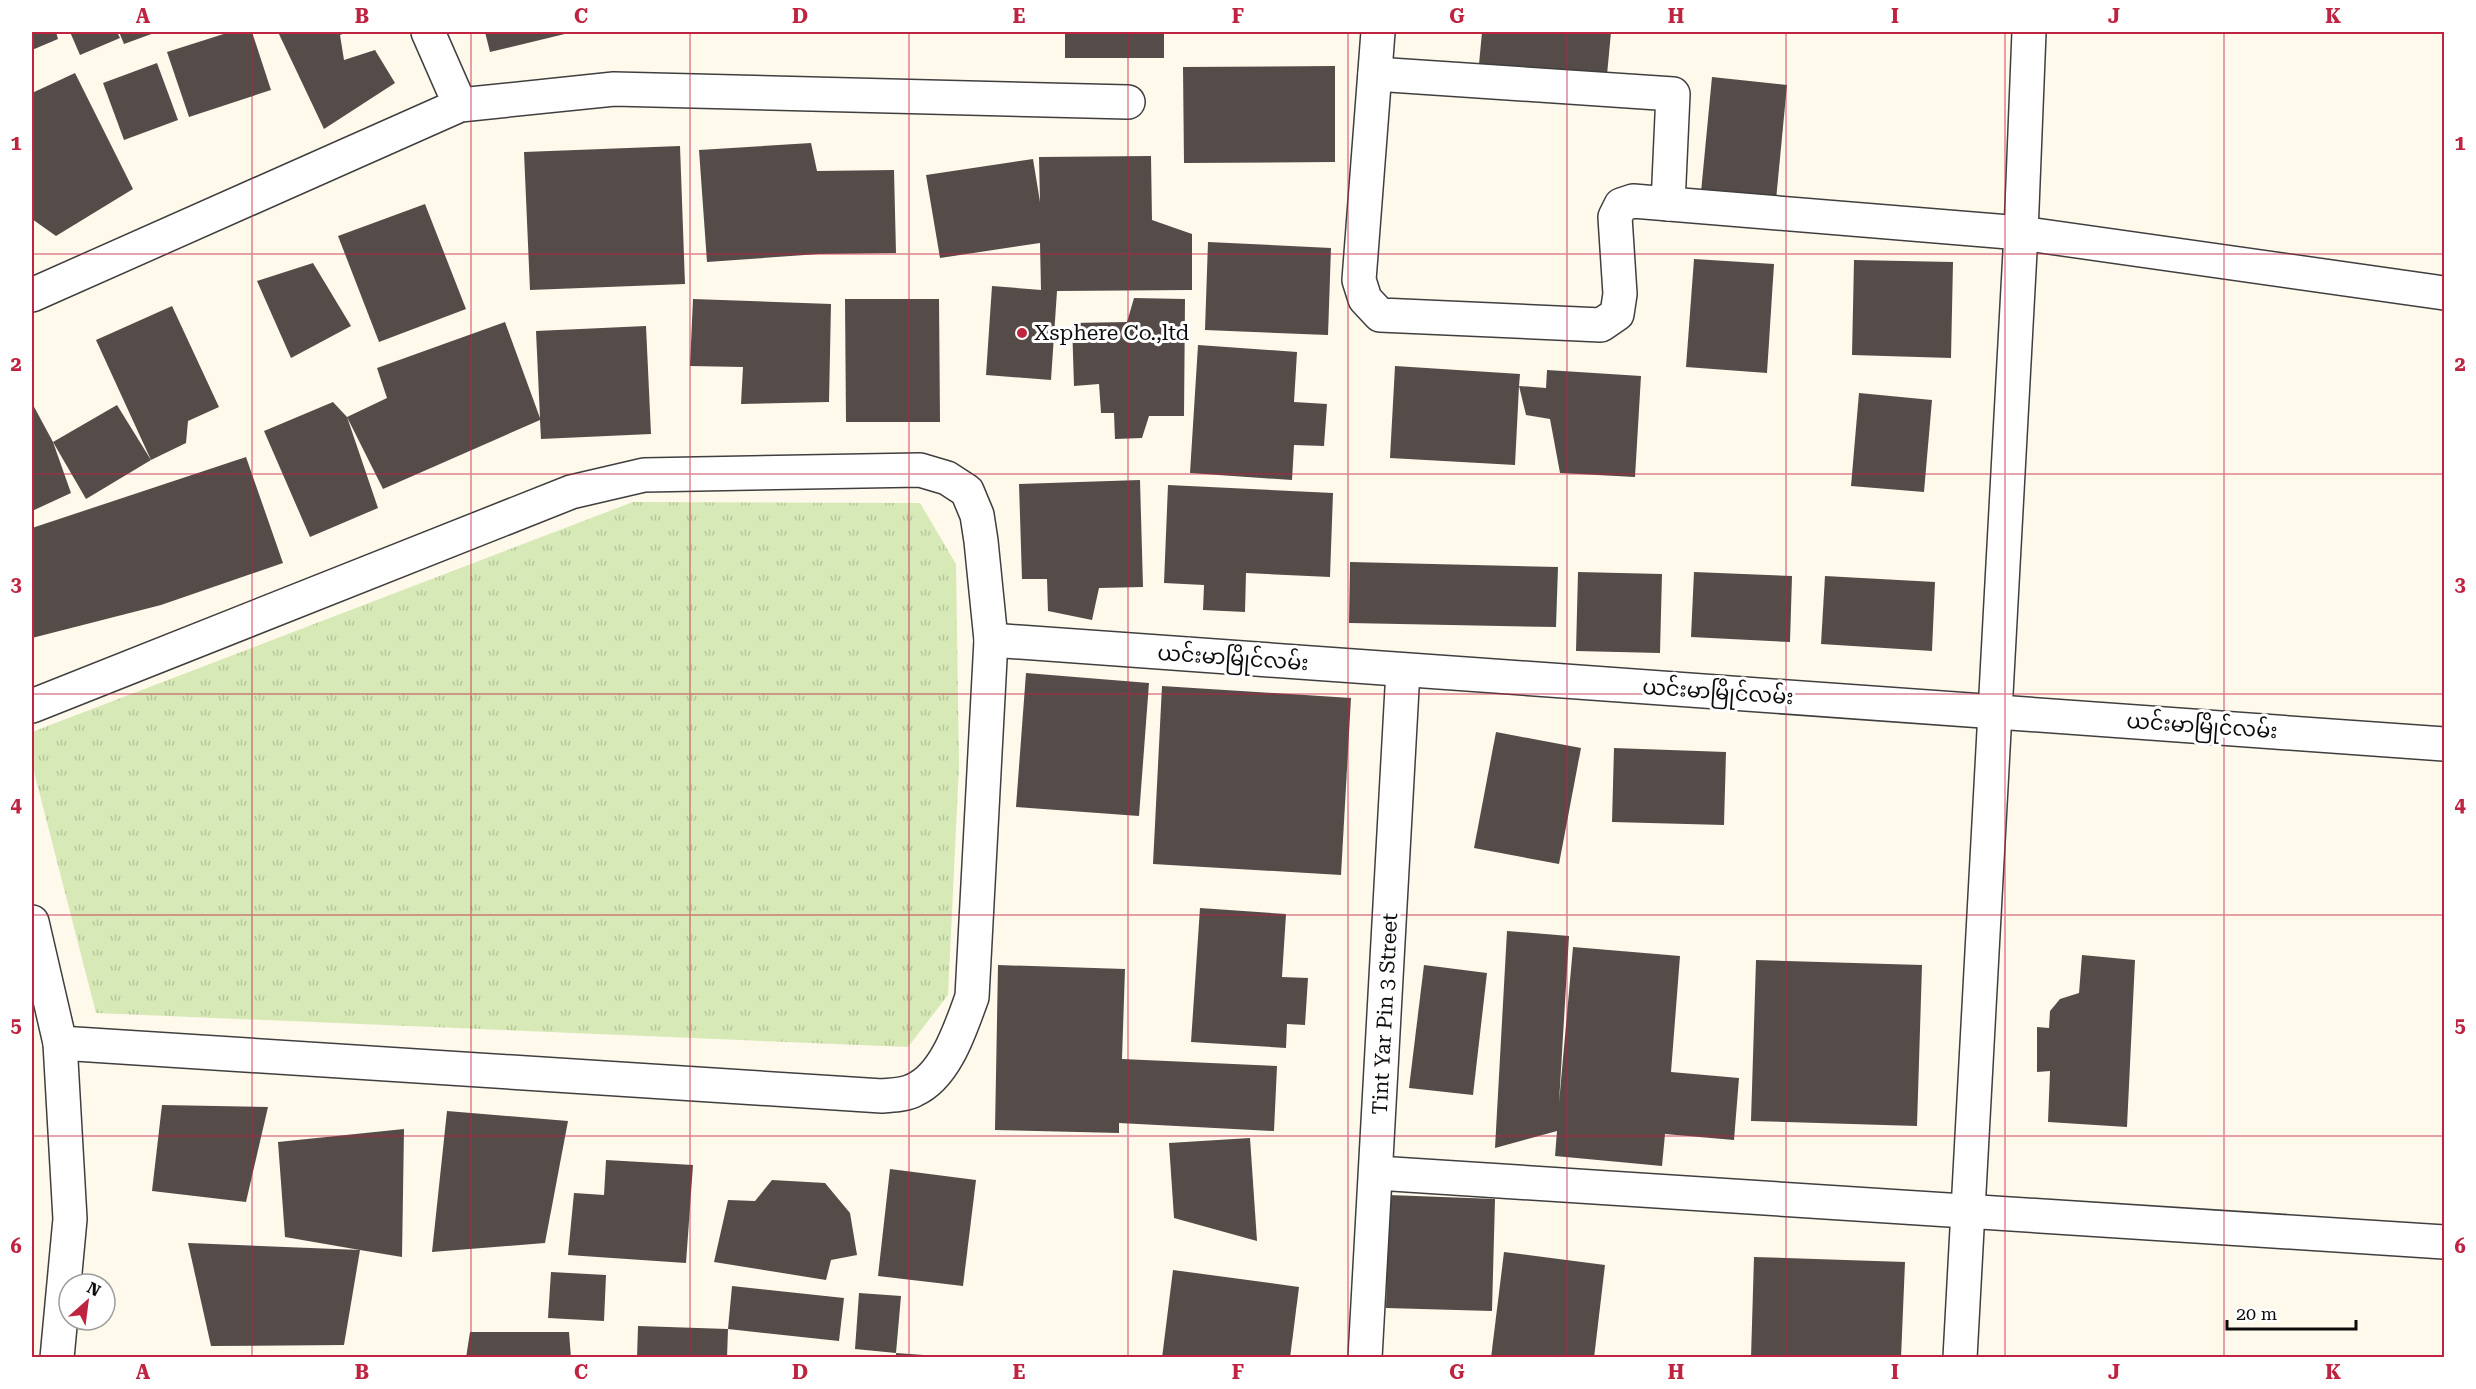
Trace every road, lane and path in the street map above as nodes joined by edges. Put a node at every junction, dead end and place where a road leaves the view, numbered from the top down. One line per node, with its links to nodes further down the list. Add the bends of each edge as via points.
1 (428, 32): 6 (street)
2 (1378, 32): 4 (street)
3 (2029, 32): 8 (street)
4 (1375, 74): 7 (street, via 1673,94); 7 (street, via 1359,280 1365,299 1380,315 1601,325 1617,314 1620,294 1615,217 1620,206 1633,201)
5 (1128, 102): 6 (street, via 614,88)
6 (460, 105): 10 (street)
7 (1668, 204): 8 (street)
8 (2021, 233): 9 (street); 14 (street)
9 (2445, 293)
10 (32, 296)
11 (991, 640): 12 (street, ယင်းမာမြိုင်လမ်း); 13 (street, via 977,515 967,491 947,478 920,470 644,475 571,492); 17 (street, via 972,997 946,1057 929,1082 912,1091 882,1096)
12 (1403, 670): 14 (street, ယင်းမာမြိုင်လမ်း); 18 (street, Tint Yar Pin 3 Street)
13 (32, 706)
14 (1994, 711): 15 (street, ယင်းမာမြိုင်လမ်း); 19 (street)
15 (2445, 744)
16 (32, 922): 17 (street)
17 (60, 1043): 21 (street, via 69,1219)
18 (1377, 1173): 19 (street); 22 (street, Tint Yar Pin 3 Street)
19 (1969, 1211): 20 (street); 23 (street)
20 (2445, 1242)
21 (57, 1358)
22 (1365, 1358)
23 (1960, 1358)

